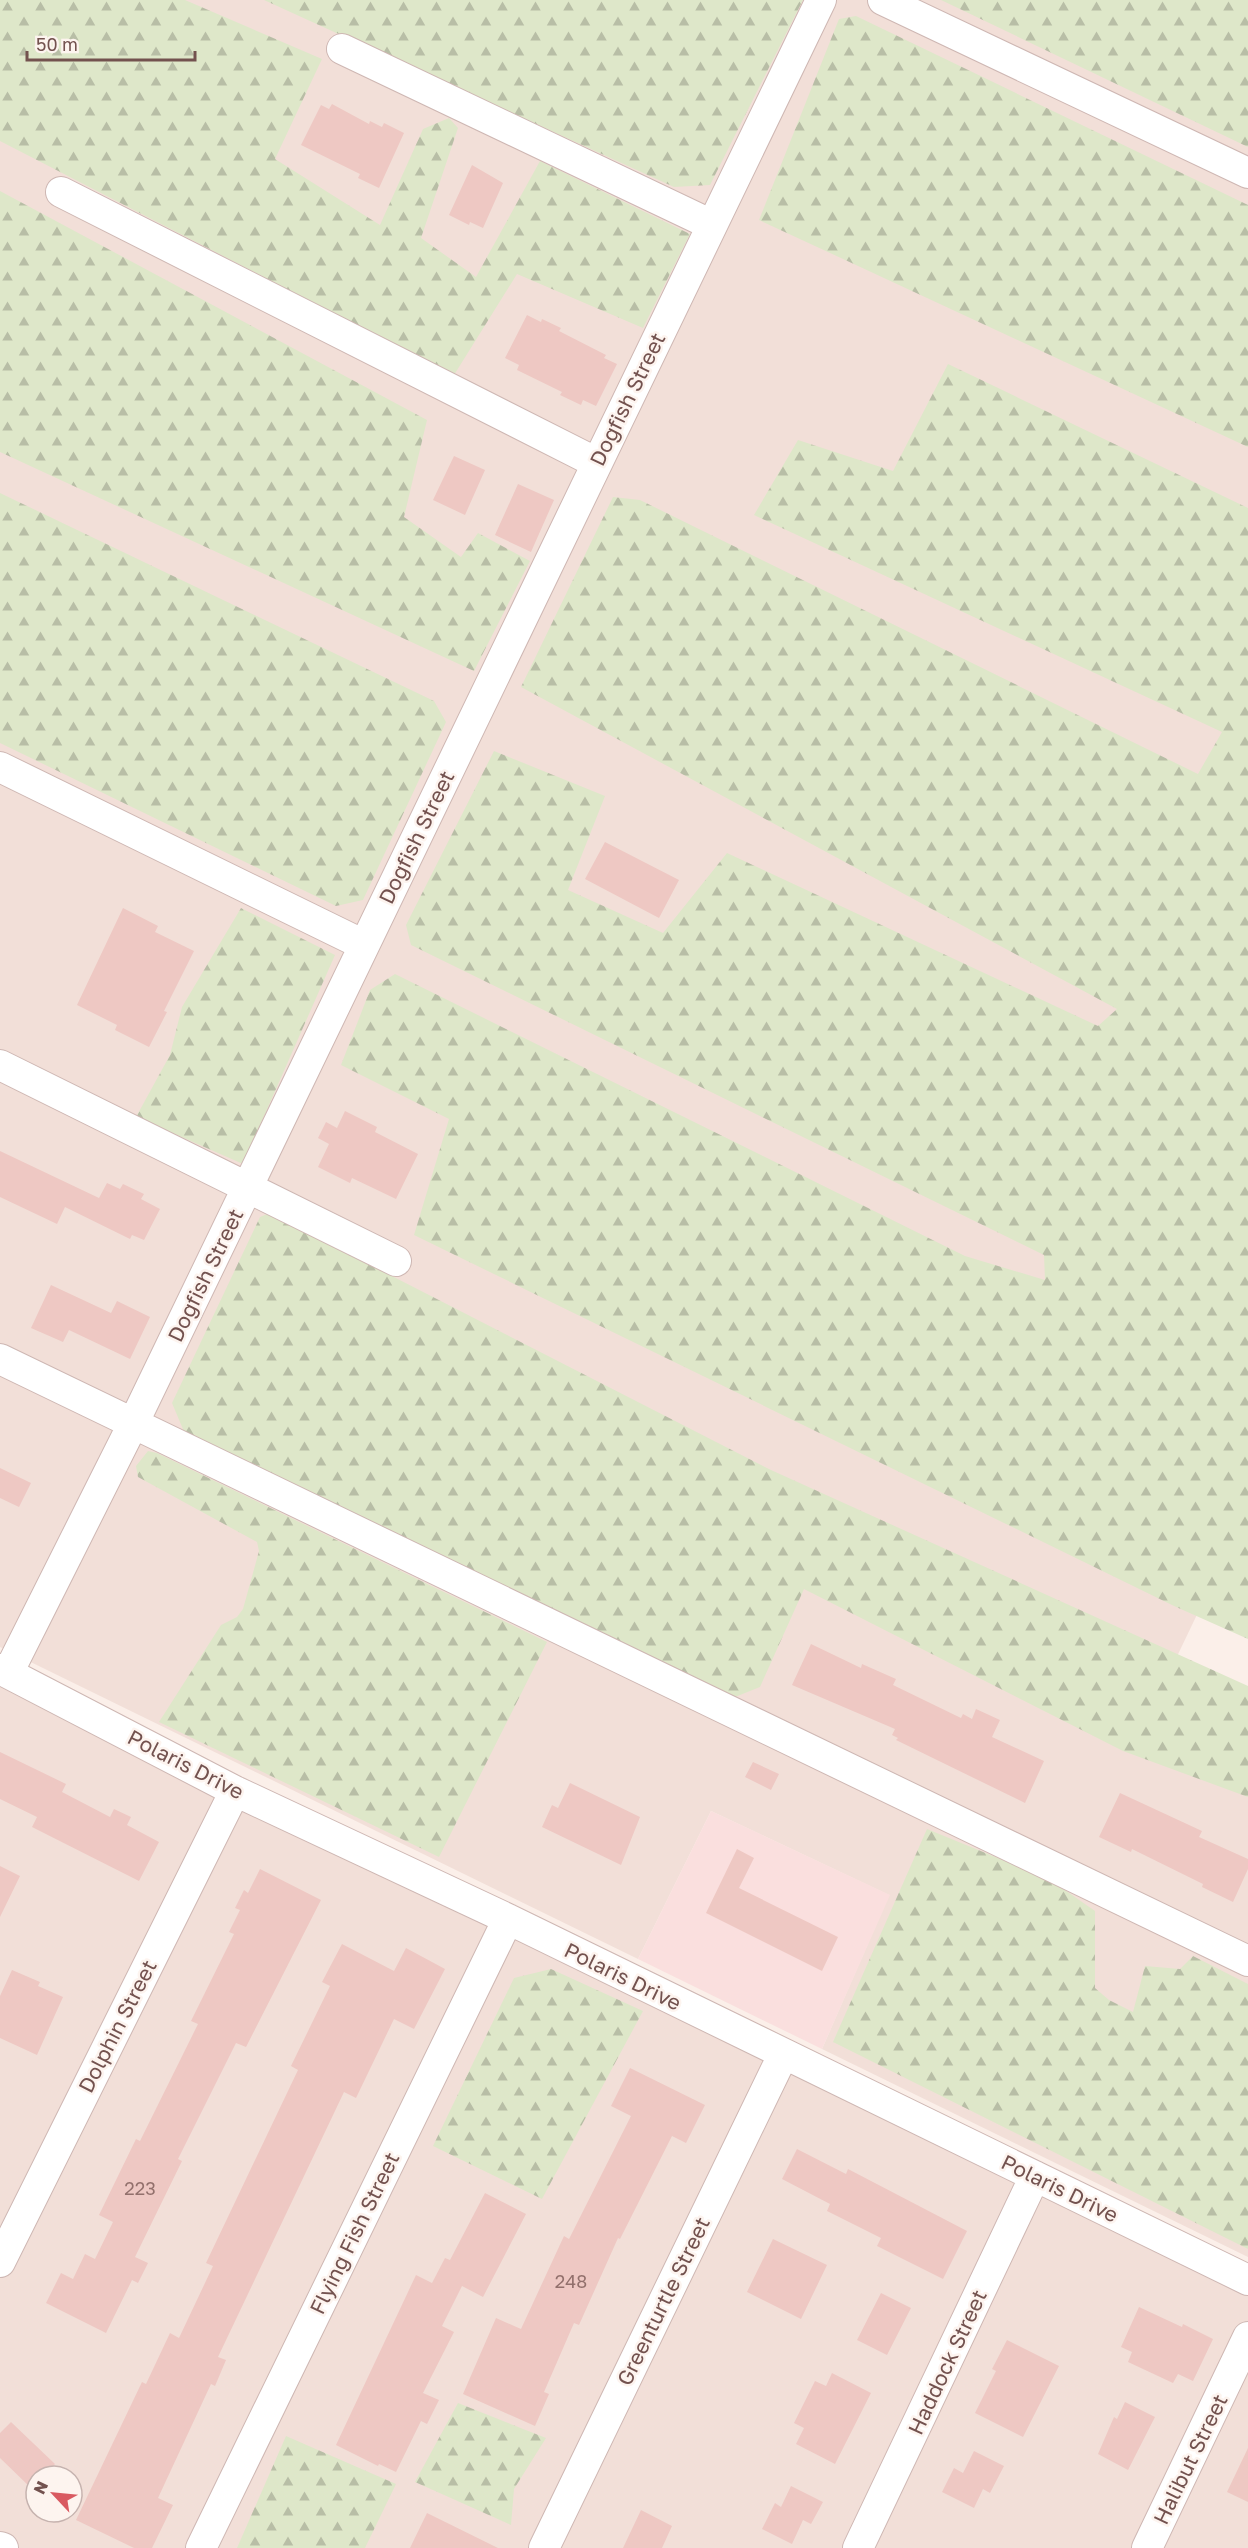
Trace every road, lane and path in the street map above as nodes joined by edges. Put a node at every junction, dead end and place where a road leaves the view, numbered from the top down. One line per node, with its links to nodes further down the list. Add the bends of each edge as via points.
1 (820, 0): 6 (street, Dogfish Street)
2 (883, 0): 4 (street)
3 (342, 49): 6 (street)
4 (1248, 173)
5 (61, 192): 7 (street)
6 (712, 225): 7 (street, Dogfish Street)
7 (597, 463): 9 (street, Dogfish Street)
8 (0, 767): 9 (street)
9 (364, 945): 11 (street, Dogfish Street)
10 (0, 1065): 11 (street)
11 (247, 1187): 12 (street); 14 (street, Dogfish Street)
12 (396, 1261)
13 (0, 1359): 14 (street)
14 (134, 1422): 15 (street, Dogfish Street); 18 (street)
15 (4, 1671): 16 (street, Polaris Drive)
16 (235, 1791): 17 (street, Polaris Drive); 21 (street, Dolphin Street)
17 (508, 1919): 19 (street, Polaris Drive); 24 (street, Flying Fish Street)
18 (1248, 1961)
19 (783, 2055): 20 (street, Polaris Drive); 25 (street, Greenturtle Street)
20 (1035, 2176): 22 (street, Polaris Drive); 26 (street, Haddock Street)
21 (0, 2262)
22 (1248, 2280)
23 (1248, 2337): 27 (street, Halibut Street)
24 (201, 2548)
25 (544, 2548)
26 (858, 2548)
27 (1147, 2548)

